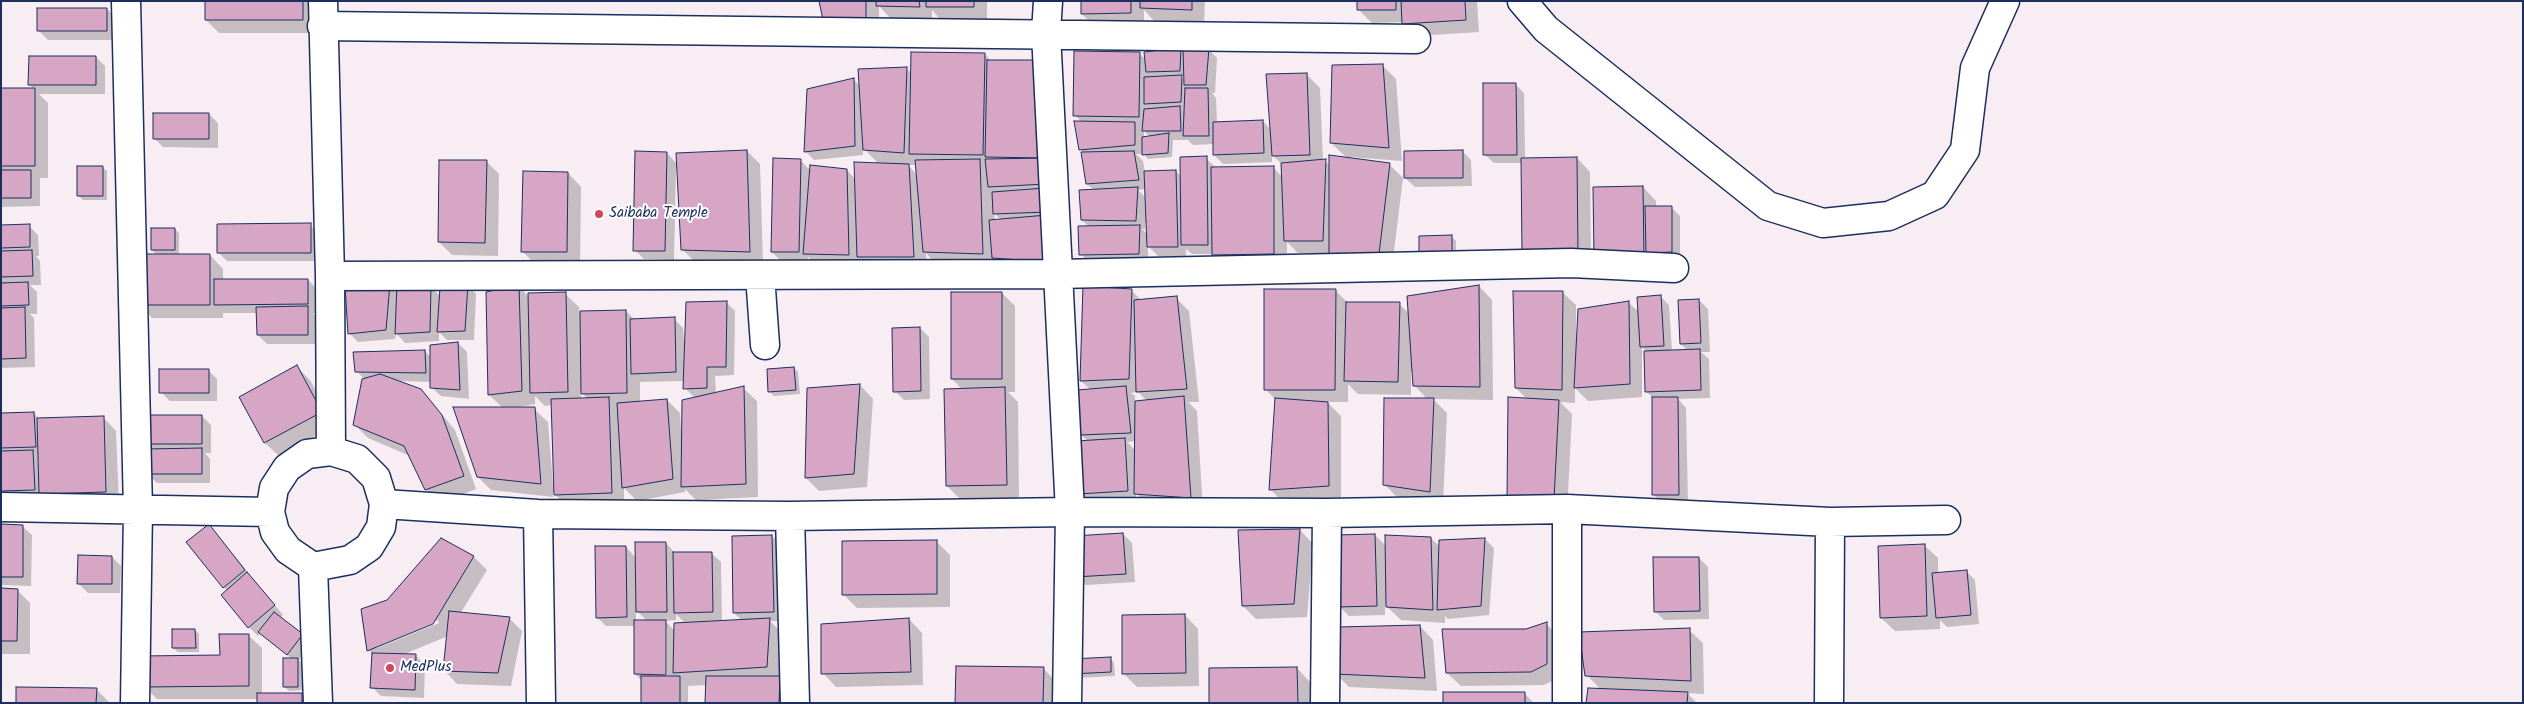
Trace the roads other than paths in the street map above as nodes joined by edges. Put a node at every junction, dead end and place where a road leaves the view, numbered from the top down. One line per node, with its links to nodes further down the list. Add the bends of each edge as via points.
1 (126, 1): 17 (street)
2 (1048, 1): 6 (street)
3 (1522, 1): 4 (street, via 1546,28 1768,206 1823,223 1889,216 1935,194 1965,150 1975,68)
4 (2005, 1)
5 (323, 14): 6 (street); 11 (street)
6 (1046, 33): 7 (street); 9 (street)
7 (1416, 39)
8 (1674, 268): 9 (street, via 1571,263)
9 (1058, 274): 10 (street); 19 (street)
10 (760, 275): 11 (street); 12 (street)
11 (330, 276): 13 (street)
12 (765, 345)
13 (331, 451): 14 (street, via 351,456 368,467 376,478); 18 (street, via 307,454 287,468 274,488)
14 (384, 504): 21 (street); 25 (street, via 381,527 369,547 350,560)
15 (1, 507): 17 (street)
16 (1567, 509): 20 (street); 24 (street); 32 (street)
17 (138, 510): 18 (street); 26 (street)
18 (270, 512): 25 (street, via 275,532 288,550)
19 (1070, 512): 20 (street); 22 (street); 30 (street)
20 (1327, 513): 31 (street)
21 (538, 514): 22 (street); 28 (street)
22 (790, 516): 29 (street)
23 (1946, 520): 24 (street)
24 (1830, 522): 33 (street)
25 (313, 567): 27 (street)
26 (135, 703)
27 (318, 703)
28 (542, 703)
29 (795, 703)
30 (1067, 703)
31 (1324, 703)
32 (1567, 703)
33 (1829, 703)

